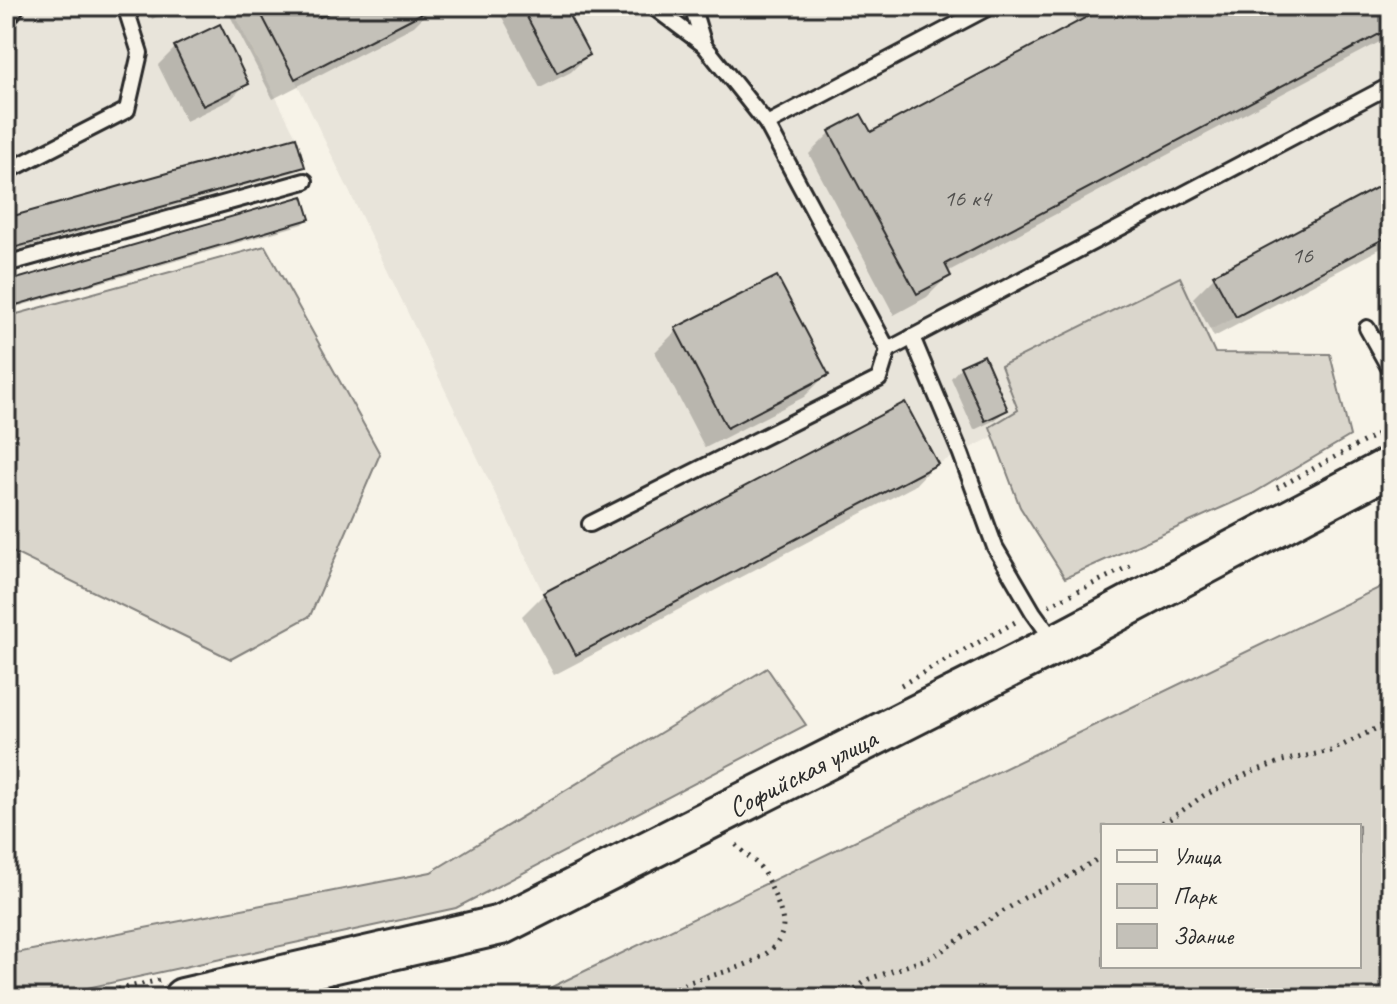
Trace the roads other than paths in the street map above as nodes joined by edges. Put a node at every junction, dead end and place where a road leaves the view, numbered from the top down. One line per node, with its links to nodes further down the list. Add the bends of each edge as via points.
1 (17, 6): 6 (lane)
2 (125, 6): 10 (lane, via 140,53 127,110)
3 (652, 6): 7 (lane)
4 (692, 6): 7 (lane)
5 (991, 6): 9 (lane)
6 (6, 22)
7 (704, 45): 9 (lane)
8 (1391, 85): 14 (lane)
9 (767, 124): 15 (lane)
10 (6, 172)
11 (305, 181): 12 (lane)
12 (6, 264)
13 (1367, 328): 16 (lane)
14 (912, 337): 15 (lane); 19 (lane, via 995,547)
15 (888, 350): 18 (lane, via 879,379)
16 (1391, 371)
17 (1391, 466): 19 (main road, Софийская улица)
18 (590, 524)
19 (1056, 644): 20 (main road, Софийская улица, via 501,925)
20 (177, 988)

